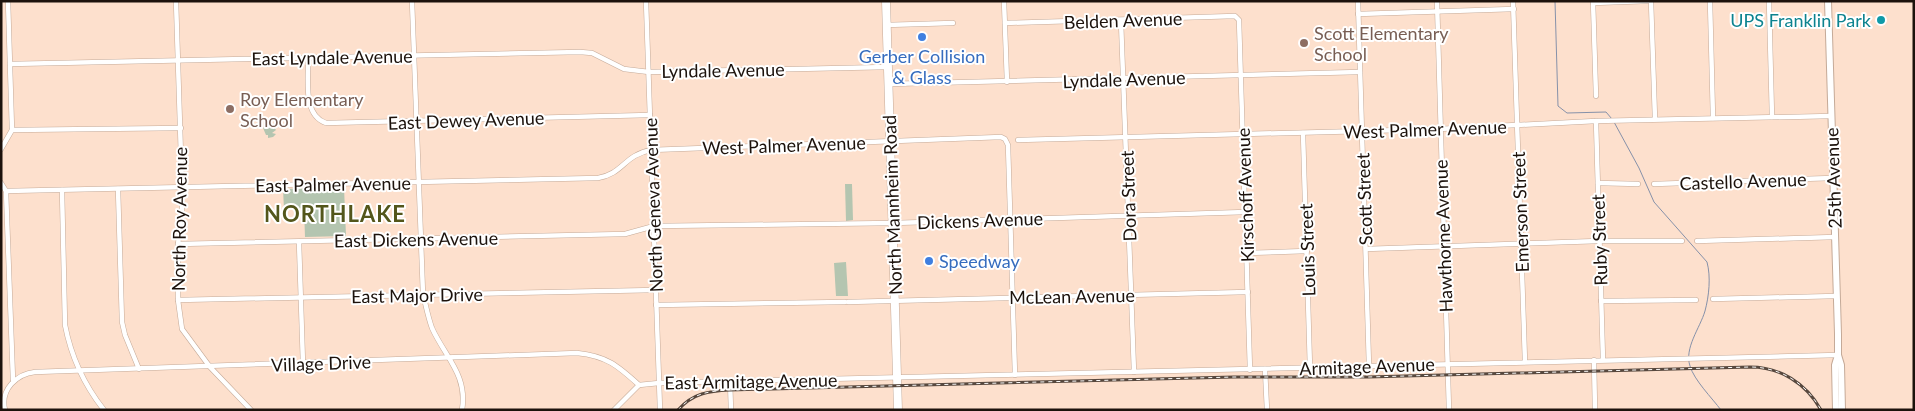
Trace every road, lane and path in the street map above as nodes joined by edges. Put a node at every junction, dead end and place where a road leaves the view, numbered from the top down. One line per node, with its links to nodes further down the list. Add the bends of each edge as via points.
1 (8, 1): 26 (street)
2 (176, 1): 25 (street, North Roy Avenue)
3 (412, 1): 23 (street)
4 (646, 1): 28 (street, North Geneva Avenue)
5 (886, 1): 22 (main road, North Mannheim Road)
6 (1004, 1): 21 (street)
7 (1358, 1): 17 (street, Scott Street)
8 (1437, 1): 16 (street, Hawthorne Avenue)
9 (1514, 1): 15 (street, Emerson Street)
10 (1650, 1): 14 (street); 39 (street)
11 (1710, 1): 38 (street)
12 (1769, 1): 37 (street)
13 (1828, 1): 36 (main road, 25th Avenue)
14 (1593, 2): 34 (street)
15 (1514, 9): 16 (street); 42 (street, Emerson Street)
16 (1437, 11): 17 (street); 44 (street, Hawthorne Avenue)
17 (1358, 14): 29 (street, Scott Street)
18 (1121, 20): 19 (street, Belden Avenue, via 1235,16); 21 (street, Belden Avenue); 31 (street, Dora Street)
19 (1239, 20): 30 (street, Kirschoff Avenue)
20 (953, 23): 22 (street)
21 (1005, 23): 32 (street)
22 (886, 25): 27 (main road, North Mannheim Road)
23 (414, 56): 24 (street, East Lyndale Avenue); 28 (street, East Lyndale Avenue, via 580,52 592,53 624,70); 40 (street)
24 (308, 58): 25 (street, East Lyndale Avenue); 40 (street, East Dewey Avenue, via 310,107 316,119 332,124)
25 (178, 60): 26 (street, East Lyndale Avenue); 43 (street, North Roy Avenue)
26 (10, 64): 45 (street)
27 (888, 67): 28 (street, Lyndale Avenue); 33 (main road, North Mannheim Road)
28 (649, 72): 35 (street, North Geneva Avenue)
29 (1360, 72): 30 (street, Lyndale Avenue); 46 (street, Scott Street)
30 (1241, 76): 31 (street, Lyndale Avenue); 48 (street, Kirschoff Avenue)
31 (1123, 79): 32 (street, Lyndale Avenue); 49 (street, Dora Street)
32 (1007, 82): 33 (street, Lyndale Avenue)
33 (888, 84): 51 (main road, North Mannheim Road)
34 (1596, 96)
35 (650, 115): 40 (street, East Dewey Avenue); 53 (street, North Geneva Avenue)
36 (1831, 116): 37 (street, West Palmer Avenue); 54 (main road, 25th Avenue)
37 (1772, 117): 38 (street, West Palmer Avenue)
38 (1713, 118): 39 (street, West Palmer Avenue)
39 (1655, 119): 41 (street, West Palmer Avenue)
40 (417, 121): 55 (street)
41 (1596, 121): 42 (street, West Palmer Avenue); 57 (street, Ruby Street)
42 (1518, 125): 44 (street, West Palmer Avenue); 76 (street, Emerson Street)
43 (181, 128): 45 (street); 60 (street, North Roy Avenue)
44 (1440, 129): 46 (street, West Palmer Avenue); 77 (street, Hawthorne Avenue)
45 (12, 130): 52 (street)
46 (1362, 131): 47 (street, West Palmer Avenue); 78 (street, Scott Street)
47 (1303, 133): 48 (street, West Palmer Avenue); 79 (street, Louis Street)
48 (1243, 135): 49 (street, West Palmer Avenue); 64 (street, Kirschoff Avenue)
49 (1126, 138): 50 (street, West Palmer Avenue); 65 (street, Dora Street)
50 (1018, 140)
51 (890, 141): 53 (street, West Palmer Avenue); 66 (street, West Palmer Avenue, via 1006,140); 67 (main road, North Mannheim Road)
52 (1, 148)
53 (651, 150): 55 (street, East Palmer Avenue, via 640,152 615,172 598,178); 68 (street, North Geneva Avenue)
54 (1833, 178): 59 (street, Castello Avenue); 69 (main road, 25th Avenue)
55 (419, 182): 60 (street, East Palmer Avenue); 70 (street)
56 (1, 183): 63 (street)
57 (1598, 183): 58 (street); 71 (street, Ruby Street)
58 (1638, 184)
59 (1654, 184)
60 (182, 188): 61 (street, East Palmer Avenue); 75 (street, North Roy Avenue)
61 (118, 189): 62 (street, East Palmer Avenue); 104 (street, via 122,322)
62 (62, 190): 63 (street, East Palmer Avenue); 107 (street, via 65,325)
63 (6, 191): 111 (street)
64 (1246, 212): 65 (street, Dickens Avenue); 80 (street, Kirschoff Avenue)
65 (1128, 216): 66 (street, Dickens Avenue); 84 (street, Dora Street)
66 (1011, 220): 67 (street, Dickens Avenue); 87 (street)
67 (894, 223): 68 (street, Dickens Avenue); 91 (main road, North Mannheim Road)
68 (654, 226): 70 (street, East Dickens Avenue, via 625,234); 81 (street, North Geneva Avenue)
69 (1835, 237): 73 (street); 85 (main road, 25th Avenue)
70 (420, 239): 74 (street, East Dickens Avenue); 83 (street)
71 (1599, 241): 72 (street); 76 (street); 92 (street, Ruby Street)
72 (1682, 241)
73 (1697, 241)
74 (299, 242): 75 (street, East Dickens Avenue); 86 (street)
75 (178, 244): 89 (street, North Roy Avenue)
76 (1521, 244): 77 (street); 98 (street, Emerson Street)
77 (1443, 247): 78 (street); 100 (street, Hawthorne Avenue)
78 (1366, 249): 101 (street, Scott Street)
79 (1307, 251): 80 (street); 103 (street, Louis Street)
80 (1247, 253): 82 (street, Kirschoff Avenue)
81 (656, 290): 83 (street, East Major Drive); 93 (street, North Geneva Avenue)
82 (1248, 292): 84 (street, McLean Avenue); 106 (street, Kirschoff Avenue)
83 (423, 294): 86 (street, East Major Drive); 95 (street, via 432,328)
84 (1131, 295): 87 (street, McLean Avenue); 108 (street, Dora Street)
85 (1836, 296): 88 (street); 94 (main road, 25th Avenue)
86 (301, 298): 89 (street, East Major Drive); 99 (street)
87 (1013, 298): 91 (street, McLean Avenue); 109 (street)
88 (1713, 299)
89 (178, 300): 102 (street, North Roy Avenue, via 182,329)
90 (1696, 300): 92 (street)
91 (895, 301): 93 (street); 110 (main road, North Mannheim Road)
92 (1601, 301): 97 (street, Ruby Street)
93 (656, 305): 114 (street, North Geneva Avenue)
94 (1838, 355): 97 (street, Armitage Avenue); 113 (main road, 25th Avenue, via 1841,365)
95 (449, 358): 99 (street, Village Drive); 115 (street, Village Drive, via 592,354 610,361); 121 (street, via 461,383)
96 (1594, 360): 97 (street, Armitage Avenue); 98 (street, Armitage Avenue); 128 (street)
97 (1603, 360)
98 (1525, 362): 100 (street, Armitage Avenue)
99 (303, 364): 102 (street, Village Drive)
100 (1447, 364): 101 (street, Armitage Avenue); 127 (street, Hawthorne Avenue)
101 (1369, 366): 103 (street, Armitage Avenue)
102 (210, 367): 104 (street, Village Drive); 120 (street, North Roy Avenue)
103 (1310, 368): 105 (street, Armitage Avenue)
104 (139, 369): 107 (street, Village Drive)
105 (1265, 369): 106 (street, Armitage Avenue); 126 (street)
106 (1250, 370): 108 (street, Armitage Avenue)
107 (80, 371): 111 (street, Village Drive, via 26,373); 119 (street)
108 (1134, 372): 109 (street, Armitage Avenue)
109 (1015, 375): 110 (street, Armitage Avenue)
110 (897, 379): 112 (street, East Armitage Avenue); 125 (main road, North Mannheim Road)
111 (13, 380): 116 (street)
112 (730, 381): 114 (street, East Armitage Avenue); 124 (street)
113 (1839, 381): 129 (main road); 130 (main road)
114 (659, 383): 115 (street, East Armitage Avenue); 123 (street, North Geneva Avenue)
115 (639, 385): 122 (street, East Armitage Avenue)
116 (2, 395): 117 (street)
117 (2, 403): 118 (street)
118 (5, 410)
119 (104, 410)
120 (251, 410)
121 (462, 410)
122 (614, 410)
123 (660, 410)
124 (731, 410)
125 (898, 410)
126 (1267, 410)
127 (1448, 410)
128 (1595, 410)
129 (1836, 410)
130 (1842, 410)

